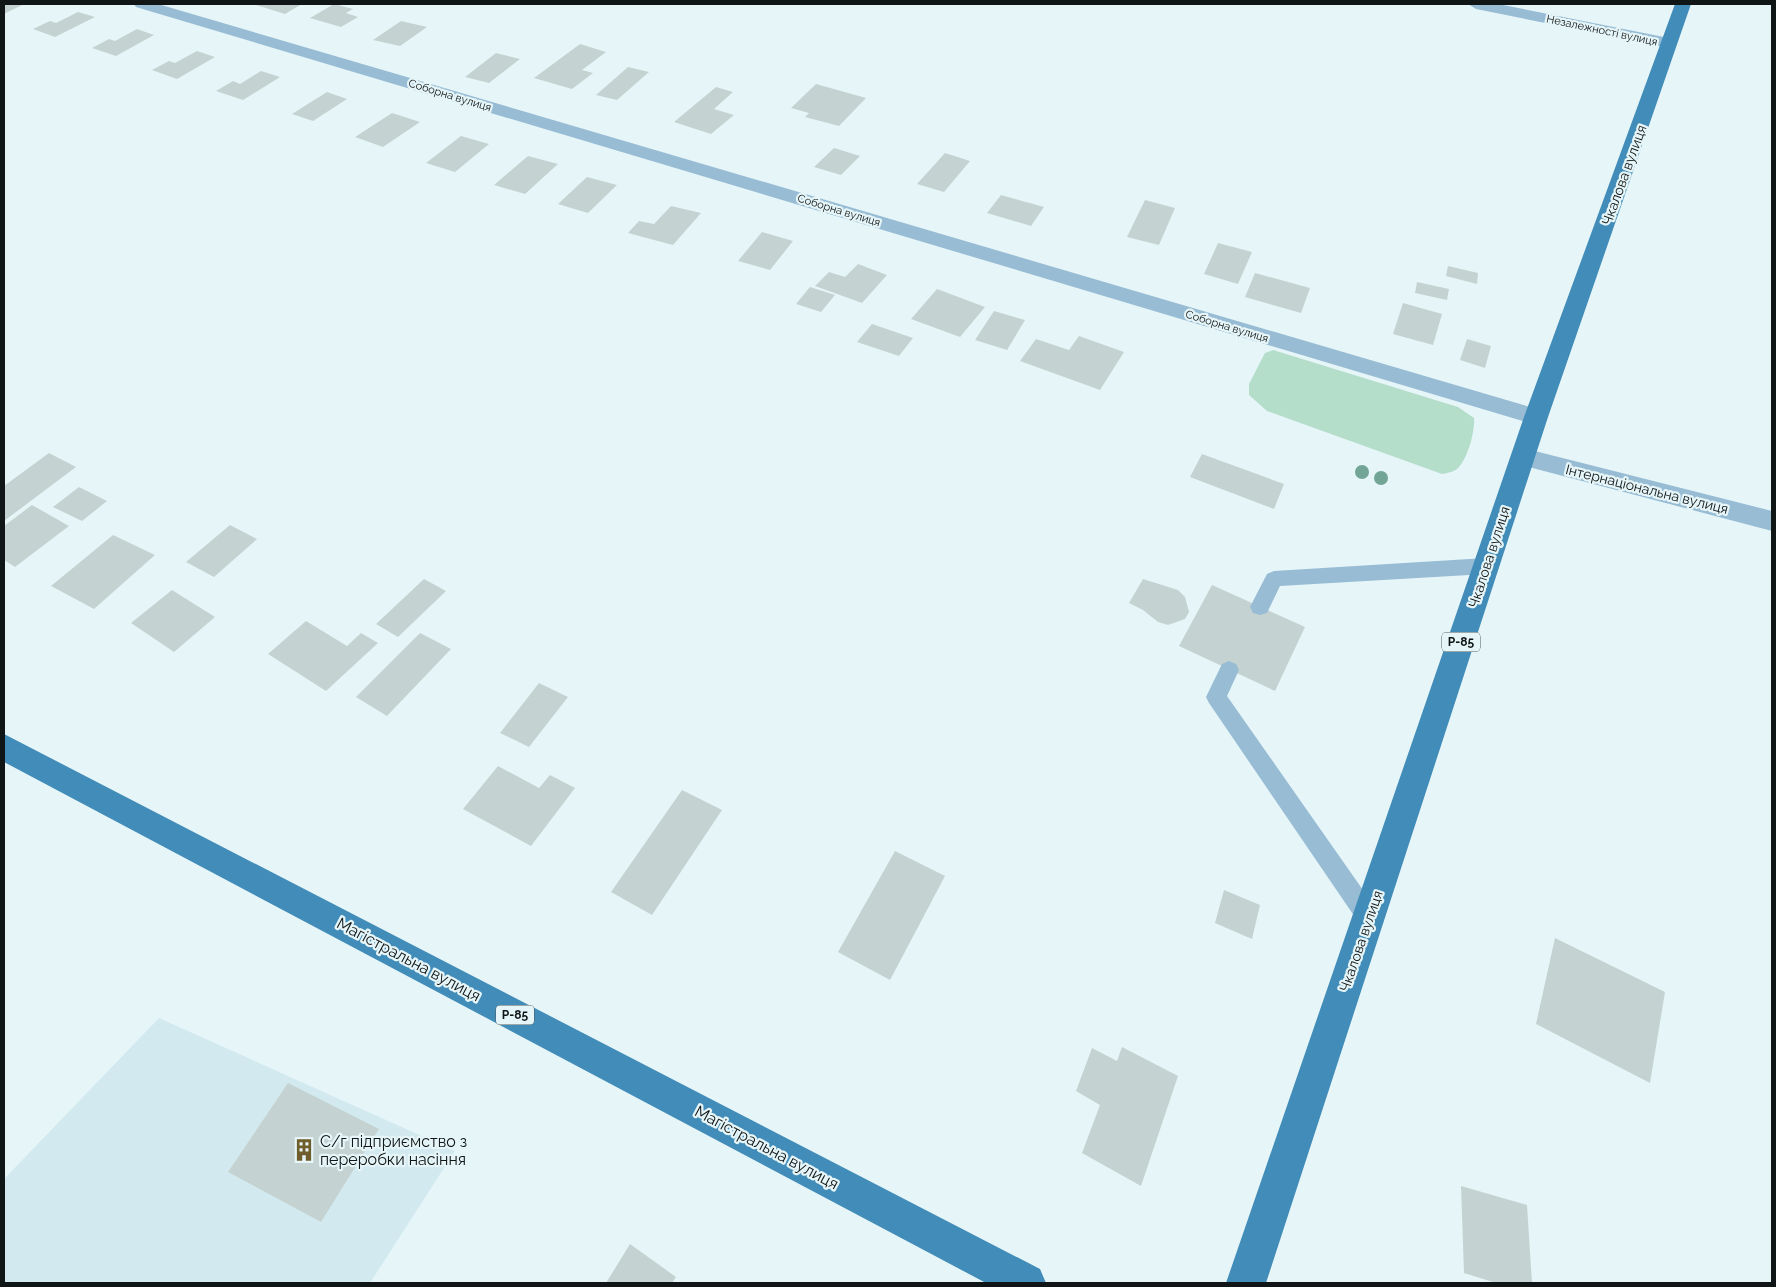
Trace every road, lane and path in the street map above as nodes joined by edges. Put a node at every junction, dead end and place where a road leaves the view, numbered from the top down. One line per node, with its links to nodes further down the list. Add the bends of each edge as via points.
1 (142, 4): 5 (street, Соборна вулиця)
2 (1476, 4): 4 (street, Незалежності вулиця)
3 (1683, 4): 4 (main road, Чкалова вулиця / Р-85)
4 (1670, 43): 5 (main road, Чкалова вулиця / Р-85)
5 (1536, 417): 6 (main road, Чкалова вулиця / Р-85)
6 (1523, 456): 7 (street, Інтернаціональна вулиця); 8 (main road, Чкалова вулиця / Р-85)
7 (1772, 520)
8 (1486, 566): 9 (lane, via 1274,579); 12 (main road, Чкалова вулиця / Р-85)
9 (1260, 607)
10 (1229, 670): 12 (lane, via 1216,697)
11 (4, 747): 13 (main road, Магістральна вулиця / Р-85)
12 (1368, 918): 14 (main road, Чкалова вулиця / Р-85)
13 (1026, 1283)
14 (1246, 1283)

